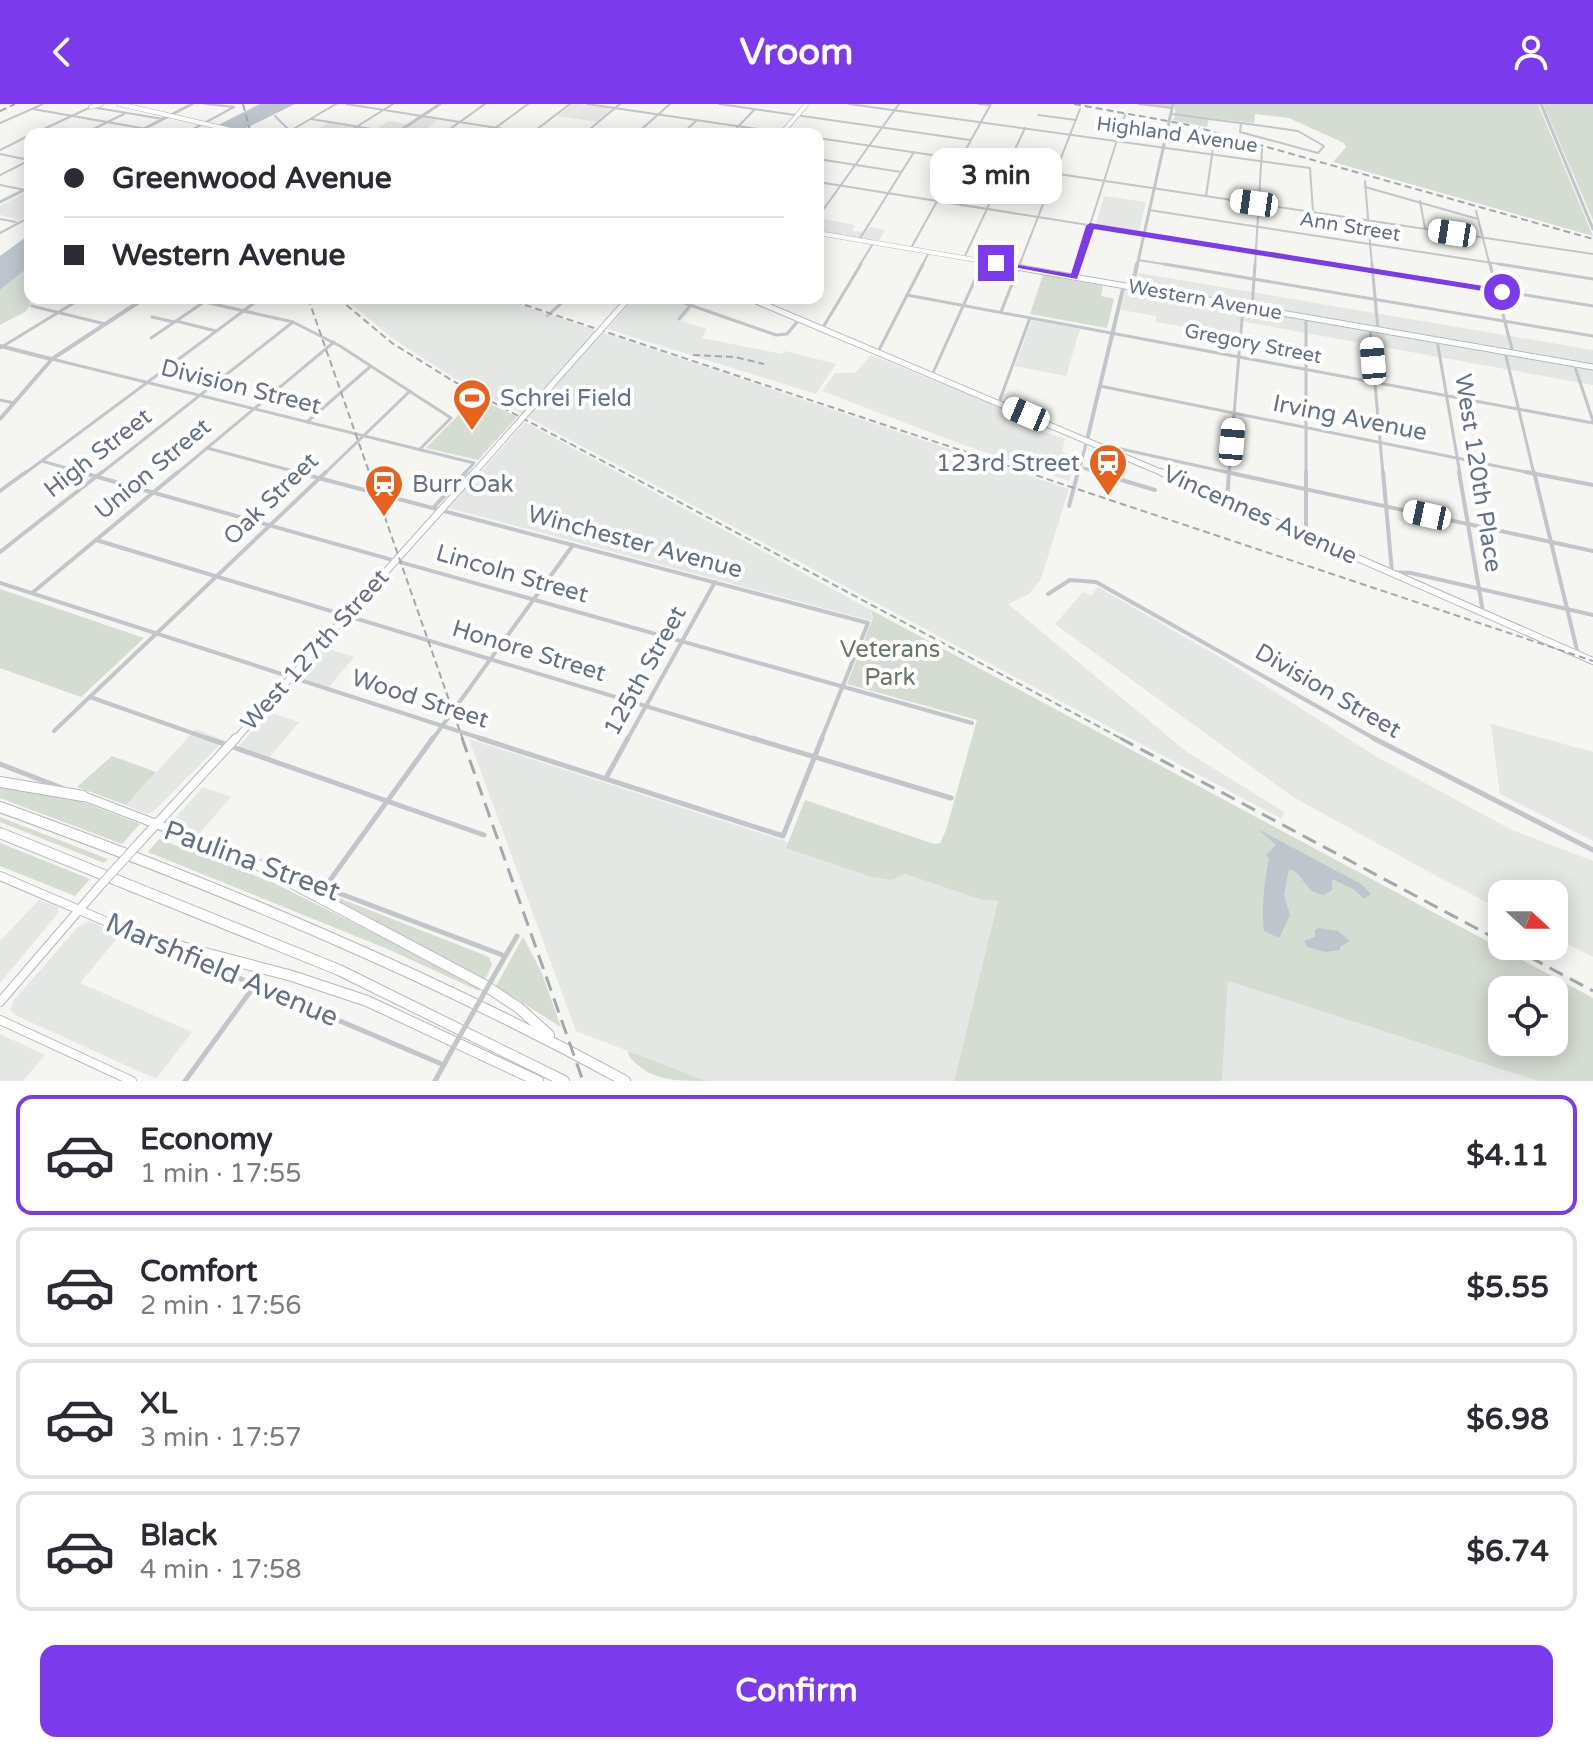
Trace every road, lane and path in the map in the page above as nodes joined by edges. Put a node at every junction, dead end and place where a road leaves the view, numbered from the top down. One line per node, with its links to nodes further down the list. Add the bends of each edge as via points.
1 (43, 104): 25 (street)
2 (119, 104): 39 (main road)
3 (192, 104): 39 (street)
4 (205, 104): 54 (street, via 234,107)
5 (336, 104): 40 (street)
6 (346, 104): 29 (street)
7 (393, 104): 29 (street)
8 (440, 104): 38 (street)
9 (485, 104): 44 (street)
10 (528, 104): 61 (street)
11 (570, 104): 62 (street)
12 (587, 104): 24 (street)
13 (620, 104): 24 (street)
14 (670, 104): 32 (street)
15 (719, 104): 26 (street)
16 (807, 104): 33 (main road)
17 (849, 104): 30 (street, Highland Avenue)
18 (899, 104): 30 (street)
19 (979, 104): 23 (street)
20 (1139, 104): 28 (street)
21 (1541, 104): 122 (street)
22 (96, 105): 31 (street); 36 (street)
23 (990, 105): 45 (street)
24 (615, 108): 32 (street); 63 (street)
25 (33, 109): 36 (street); 46 (street)
26 (755, 109): 33 (street); 48 (street)
27 (1080, 109): 42 (street)
28 (1172, 109): 47 (street); 77 (street)
29 (384, 110): 38 (street); 49 (street)
30 (894, 110): 45 (street, Highland Avenue); 68 (street)
31 (127, 113): 39 (street); 43 (street)
32 (658, 114): 41 (street); 64 (street)
33 (797, 115): 67 (main road); 68 (street)
34 (1038, 115): 42 (street)
35 (1125, 115): 75 (street)
36 (72, 116): 43 (street); 50 (street)
37 (275, 116): 56 (street)
38 (422, 116): 44 (street); 59 (street)
39 (163, 117): 53 (street); 55 (main road, bridge)
40 (311, 119): 49 (street); 57 (street)
41 (697, 120): 48 (street); 65 (street)
42 (1076, 120): 70 (street)
43 (108, 122): 51 (street); 52 (street)
44 (460, 122): 60 (street); 61 (street)
45 (980, 122): 69 (street, Highland Avenue); 74 (street)
46 (0, 123)
47 (1241, 123): 47 (street, via 1299,132 1324,146 1318,153 1302,152 1245,135)
48 (739, 126): 66 (street)
49 (357, 127): 58 (street)
50 (46, 128)
51 (96, 128)
52 (140, 128)
53 (146, 128)
54 (195, 128)
55 (218, 128)
56 (286, 128)
57 (298, 128)
58 (362, 128)
59 (404, 128)
60 (452, 128)
61 (496, 128)
62 (540, 128)
63 (591, 128)
64 (643, 128)
65 (688, 128)
66 (751, 128)
67 (785, 128)
68 (882, 128): 74 (street); 76 (street)
69 (1025, 128): 70 (street, Highland Avenue); 88 (street)
70 (1070, 135): 75 (street, Highland Avenue); 90 (street)
71 (1215, 135): 81 (street)
72 (24, 139): 79 (street)
73 (824, 139): 76 (street)
74 (970, 140): 83 (street)
75 (1116, 141): 77 (street, Highland Avenue); 92 (street)
76 (869, 146): 80 (street); 87 (street)
77 (1163, 148): 81 (street, Highland Avenue); 99 (street)
78 (1262, 149): 85 (street)
79 (0, 152): 82 (street)
80 (914, 152): 83 (street); 89 (street)
81 (1212, 154): 85 (street, Highland Avenue); 102 (street)
82 (24, 158)
83 (960, 159): 88 (street); 103 (street)
84 (824, 160): 87 (street)
85 (1262, 161): 106 (street); 112 (street, Highland Avenue, via 1310,168)
86 (24, 163): 91 (street)
87 (855, 165): 89 (street); 96 (street)
88 (1007, 166): 90 (street); 108 (street)
89 (901, 172): 101 (street)
90 (1055, 173): 92 (street); 113 (street)
91 (0, 175)
92 (1104, 181): 99 (street); 119 (street)
93 (1365, 181): 97 (street)
94 (824, 183): 96 (street)
95 (0, 185): 98 (street)
96 (841, 185): 101 (street); 107 (street)
97 (1365, 187): 104 (street); 117 (street)
98 (24, 188)
99 (1154, 188): 102 (street); 110 (street)
100 (24, 191): 105 (street)
101 (888, 193): 103 (street); 127 (street)
102 (1206, 196): 106 (street)
103 (937, 201): 108 (street); 130 (street)
104 (1420, 201): 115 (street); 121 (street)
105 (0, 202)
106 (1259, 204): 112 (street); 120 (street)
107 (826, 207): 109 (street)
108 (987, 209): 113 (street); 134 (street)
109 (824, 210)
110 (1149, 210): 120 (street, Ann Street); 125 (street)
111 (1476, 211): 115 (street)
112 (1313, 212): 117 (street)
113 (1038, 217): 119 (street); 138 (street)
114 (0, 219): 118 (street)
115 (1478, 219): 126 (street)
116 (24, 220): 118 (street)
117 (1368, 220): 121 (street); 129 (street)
118 (18, 223): 123 (street)
119 (1090, 226): 125 (street); 140 (street)
120 (1257, 227): 129 (street, Ann Street); 132 (street)
121 (1425, 228): 126 (street)
122 (1593, 229)
123 (0, 233)
124 (824, 234): 127 (main road, Western Avenue)
125 (1144, 234): 132 (street); 135 (street)
126 (1483, 237): 133 (street); 137 (street)
127 (859, 240): 128 (main road, Western Avenue)
128 (874, 242): 130 (main road, Western Avenue); 179 (street)
129 (1370, 245): 137 (street, Ann Street); 139 (street)
130 (911, 248): 131 (main road, Western Avenue)
131 (929, 252): 134 (main road, Western Avenue); 145 (street)
132 (1256, 252): 139 (street); 141 (street)
133 (1593, 254)
134 (964, 258): 136 (main road, Western Avenue)
135 (1138, 260): 141 (street); 143 (street)
136 (983, 261): 138 (main road, Western Avenue); 156 (street)
137 (1490, 263): 142 (street, Ann Street); 144 (street)
138 (1018, 267): 140 (main road, Western Avenue); 165 (street)
139 (1372, 271): 144 (street); 146 (street)
140 (1074, 277): 143 (main road, Western Avenue)
141 (1253, 279): 146 (street); 162 (street)
142 (1593, 279)
143 (1126, 286): 161 (main road, Western Avenue); 180 (street)
144 (1497, 291): 160 (street); 172 (street)
145 (907, 295): 156 (street, Gregory Street); 188 (street)
146 (1375, 299): 172 (street); 177 (street)
147 (72, 304): 164 (street)
148 (136, 304): 175 (street)
149 (201, 304): 173 (street)
150 (213, 304): 163 (street)
151 (253, 304): 163 (street)
152 (560, 304): 166 (street)
153 (624, 304): 233 (main road, West 127th Street, bridge)
154 (685, 304): 158 (street)
155 (762, 304): 159 (main road, Vincennes Avenue)
156 (963, 305): 165 (street, Gregory Street); 195 (street)
157 (32, 306): 164 (street)
158 (690, 306): 170 (street); 171 (street, via 776,335 787,334)
159 (766, 306): 171 (main road, Vincennes Avenue)
160 (1593, 306)
161 (1243, 307): 162 (main road, Western Avenue); 189 (street)
162 (1252, 308): 169 (main road, Western Avenue)
163 (244, 311): 174 (street); 178 (street)
164 (59, 312): 175 (street); 185 (street)
165 (1001, 312): 168 (street, Gregory Street)
166 (547, 316)
167 (152, 317): 173 (street)
168 (1030, 317): 180 (street, Gregory Street); 203 (street)
169 (1306, 317): 176 (main road, Western Avenue); 194 (street)
170 (679, 319)
171 (798, 321): 179 (main road, Vincennes Avenue)
172 (1505, 321): 181 (street); 187 (street)
173 (175, 322): 178 (street); 182 (street)
174 (293, 322): 184 (street); 200 (street, High Street)
175 (105, 324): 190 (street)
176 (1370, 328): 177 (main road, Western Avenue); 197 (street)
177 (1378, 330): 183 (main road, Western Avenue)
178 (216, 331): 196 (street)
179 (821, 331): 188 (main road, Vincennes Avenue)
180 (1112, 332): 189 (street, Gregory Street); 198 (street)
181 (1593, 336)
182 (151, 338)
183 (1437, 340): 186 (main road, Western Avenue); 201 (street, West 120th Place)
184 (334, 342): 192 (street); 205 (street, Union Street)
185 (1, 347): 190 (street, Division Street)
186 (1505, 352): 187 (main road, Western Avenue); 206 (street)
187 (1513, 353): 191 (main road, Western Avenue)
188 (877, 354): 195 (main road, Vincennes Avenue)
189 (1239, 356): 194 (street, Gregory Street); 207 (street)
190 (52, 359): 196 (street, Division Street); 204 (street)
191 (1574, 364): 193 (main road, Western Avenue); 210 (street)
192 (371, 366): 199 (street); 209 (street)
193 (1593, 367)
194 (1305, 369): 197 (street, Gregory Street); 211 (street)
195 (932, 375): 203 (main road, Vincennes Avenue)
196 (148, 382): 200 (street, Division Street); 219 (street)
197 (1375, 382): 201 (street, Gregory Street); 214 (street)
198 (1100, 386): 207 (street, Irving Avenue); 213 (street)
199 (410, 391): 212 (street, Oak Street); 217 (street, via 451,418)
200 (200, 395): 205 (street, Division Street); 223 (street, High Street)
201 (1447, 395): 206 (street, Gregory Street); 218 (street, West 120th Place)
202 (0, 400): 204 (street)
203 (999, 402): 213 (main road, Vincennes Avenue)
204 (14, 403): 208 (street)
205 (254, 409): 209 (street, Division Street); 216 (street, Union Street)
206 (1519, 409): 210 (street, Gregory Street); 222 (street)
207 (1235, 413): 211 (street, Irving Avenue); 221 (street)
208 (0, 419)
209 (307, 422): 212 (street, Division Street)
210 (1593, 422)
211 (1306, 427): 214 (street, Irving Avenue); 226 (street)
212 (363, 435): 217 (street, Division Street); 224 (street, Oak Street)
213 (1087, 440): 215 (main road, Vincennes Avenue); 220 (street)
214 (1380, 442): 218 (street, Irving Avenue); 232 (street)
215 (1100, 445): 221 (street); 230 (main road, Vincennes Avenue)
216 (207, 448): 224 (street, Winchester Avenue); 229 (street, Union Street)
217 (420, 449): 233 (street, Division Street, via 474,463)
218 (1457, 458): 222 (street, Irving Avenue); 235 (street, West 120th Place)
219 (42, 461): 223 (street, Lincoln Street); 228 (street)
220 (1080, 467): 227 (street); 231 (street)
221 (1230, 473): 226 (street); 230 (street)
222 (1534, 473): 225 (street, Irving Avenue); 238 (street)
223 (98, 476): 229 (street, Lincoln Street); 241 (street, High Street)
224 (319, 478): 233 (street, Winchester Avenue); 234 (street, Oak Street)
225 (1593, 485)
226 (1306, 489): 232 (street); 236 (street)
227 (1155, 490)
228 (0, 491)
229 (154, 492): 234 (street, Lincoln Street); 237 (street, Union Street)
230 (1227, 501): 236 (main road, Vincennes Avenue)
231 (1069, 506)
232 (1386, 507): 235 (street); 243 (street)
233 (438, 508): 239 (street, Winchester Avenue); 242 (main road, West 127th Street)
234 (270, 524): 242 (street, Lincoln Street); 244 (street, Oak Street)
235 (1468, 524): 238 (street); 247 (street, West 120th Place)
236 (1306, 535): 243 (main road, Vincennes Avenue)
237 (96, 540): 244 (street, Honore Street); 248 (street, Union Street)
238 (1551, 542): 240 (street); 251 (street)
239 (573, 545): 245 (street, Winchester Avenue); 250 (street)
240 (1593, 551)
241 (0, 552)
242 (397, 560): 250 (street, Lincoln Street); 253 (main road, West 127th Street)
243 (1392, 572): 247 (street); 252 (main road, Vincennes Avenue)
244 (216, 576): 253 (street, Honore Street); 255 (street, Oak Street)
245 (715, 582): 256 (street, 125th Street); 261 (street, Winchester Avenue, via 868,623)
246 (0, 583): 248 (street, Wood Street)
247 (1479, 589): 251 (street); 252 (street, West 120th Place)
248 (32, 593): 255 (street, Wood Street)
249 (1048, 594): 279 (street, Division Street, via 1069,579 1096,582 1409,758)
250 (534, 598): 256 (street, Lincoln Street); 258 (street)
251 (1567, 609): 254 (street); 257 (street)
252 (1483, 612): 257 (main road, Vincennes Avenue)
253 (348, 615): 258 (street, Honore Street); 260 (main road, West 127th Street)
254 (1593, 615)
255 (156, 633): 260 (street, Wood Street); 262 (street, Oak Street)
256 (683, 640): 261 (street, Lincoln Street); 263 (street, 125th Street)
257 (1578, 654): 259 (main road, Vincennes Avenue)
258 (491, 658): 263 (street, Honore Street); 265 (street)
259 (1593, 661)
260 (293, 677): 265 (street, Wood Street); 267 (main road, West 127th Street)
261 (843, 685): 264 (street, Lincoln Street); 268 (street)
262 (90, 697): 266 (street, Oak Street); 267 (street)
263 (646, 705): 268 (street, Honore Street); 270 (street, 125th Street)
264 (972, 723)
265 (442, 725): 270 (street, Wood Street); 274 (street)
266 (54, 731)
267 (228, 746): 274 (street); 276 (main road, West 127th Street)
268 (815, 756): 270 (street, Wood Street, via 783,836); 273 (street, Honore Street)
269 (0, 764): 272 (street, Paulina Street)
270 (606, 778)
271 (0, 782): 272 (highway)
272 (83, 796): 276 (main road, Paulina Street)
273 (951, 798)
274 (387, 801): 278 (street); 282 (street)
275 (0, 807): 290 (highway, via 353,945)
276 (155, 825): 280 (main road, Paulina Street); 283 (main road, West 127th Street, bridge)
277 (0, 833): 296 (highway, via 339,970)
278 (484, 835)
279 (1593, 850)
280 (245, 858): 282 (street, Paulina Street); 290 (highway, via 474,979 536,1020)
281 (0, 876): 283 (main road, Marshfield Avenue)
282 (325, 887): 286 (street, Paulina Street)
283 (80, 909): 284 (main road, Marshfield Avenue); 288 (main road, West 127th Street)
284 (140, 936): 287 (street, Marshfield Avenue); 295 (highway, via 367,1001)
285 (517, 936): 286 (street)
286 (505, 956): 291 (street, bridge)
287 (255, 985): 291 (street, Marshfield Avenue); 293 (street)
288 (0, 1002)
289 (0, 1020): 292 (main road)
290 (555, 1041): 297 (highway)
291 (444, 1065): 294 (street)
292 (132, 1081)
293 (185, 1081)
294 (435, 1081)
295 (538, 1081)
296 (564, 1081)
297 (625, 1081)

